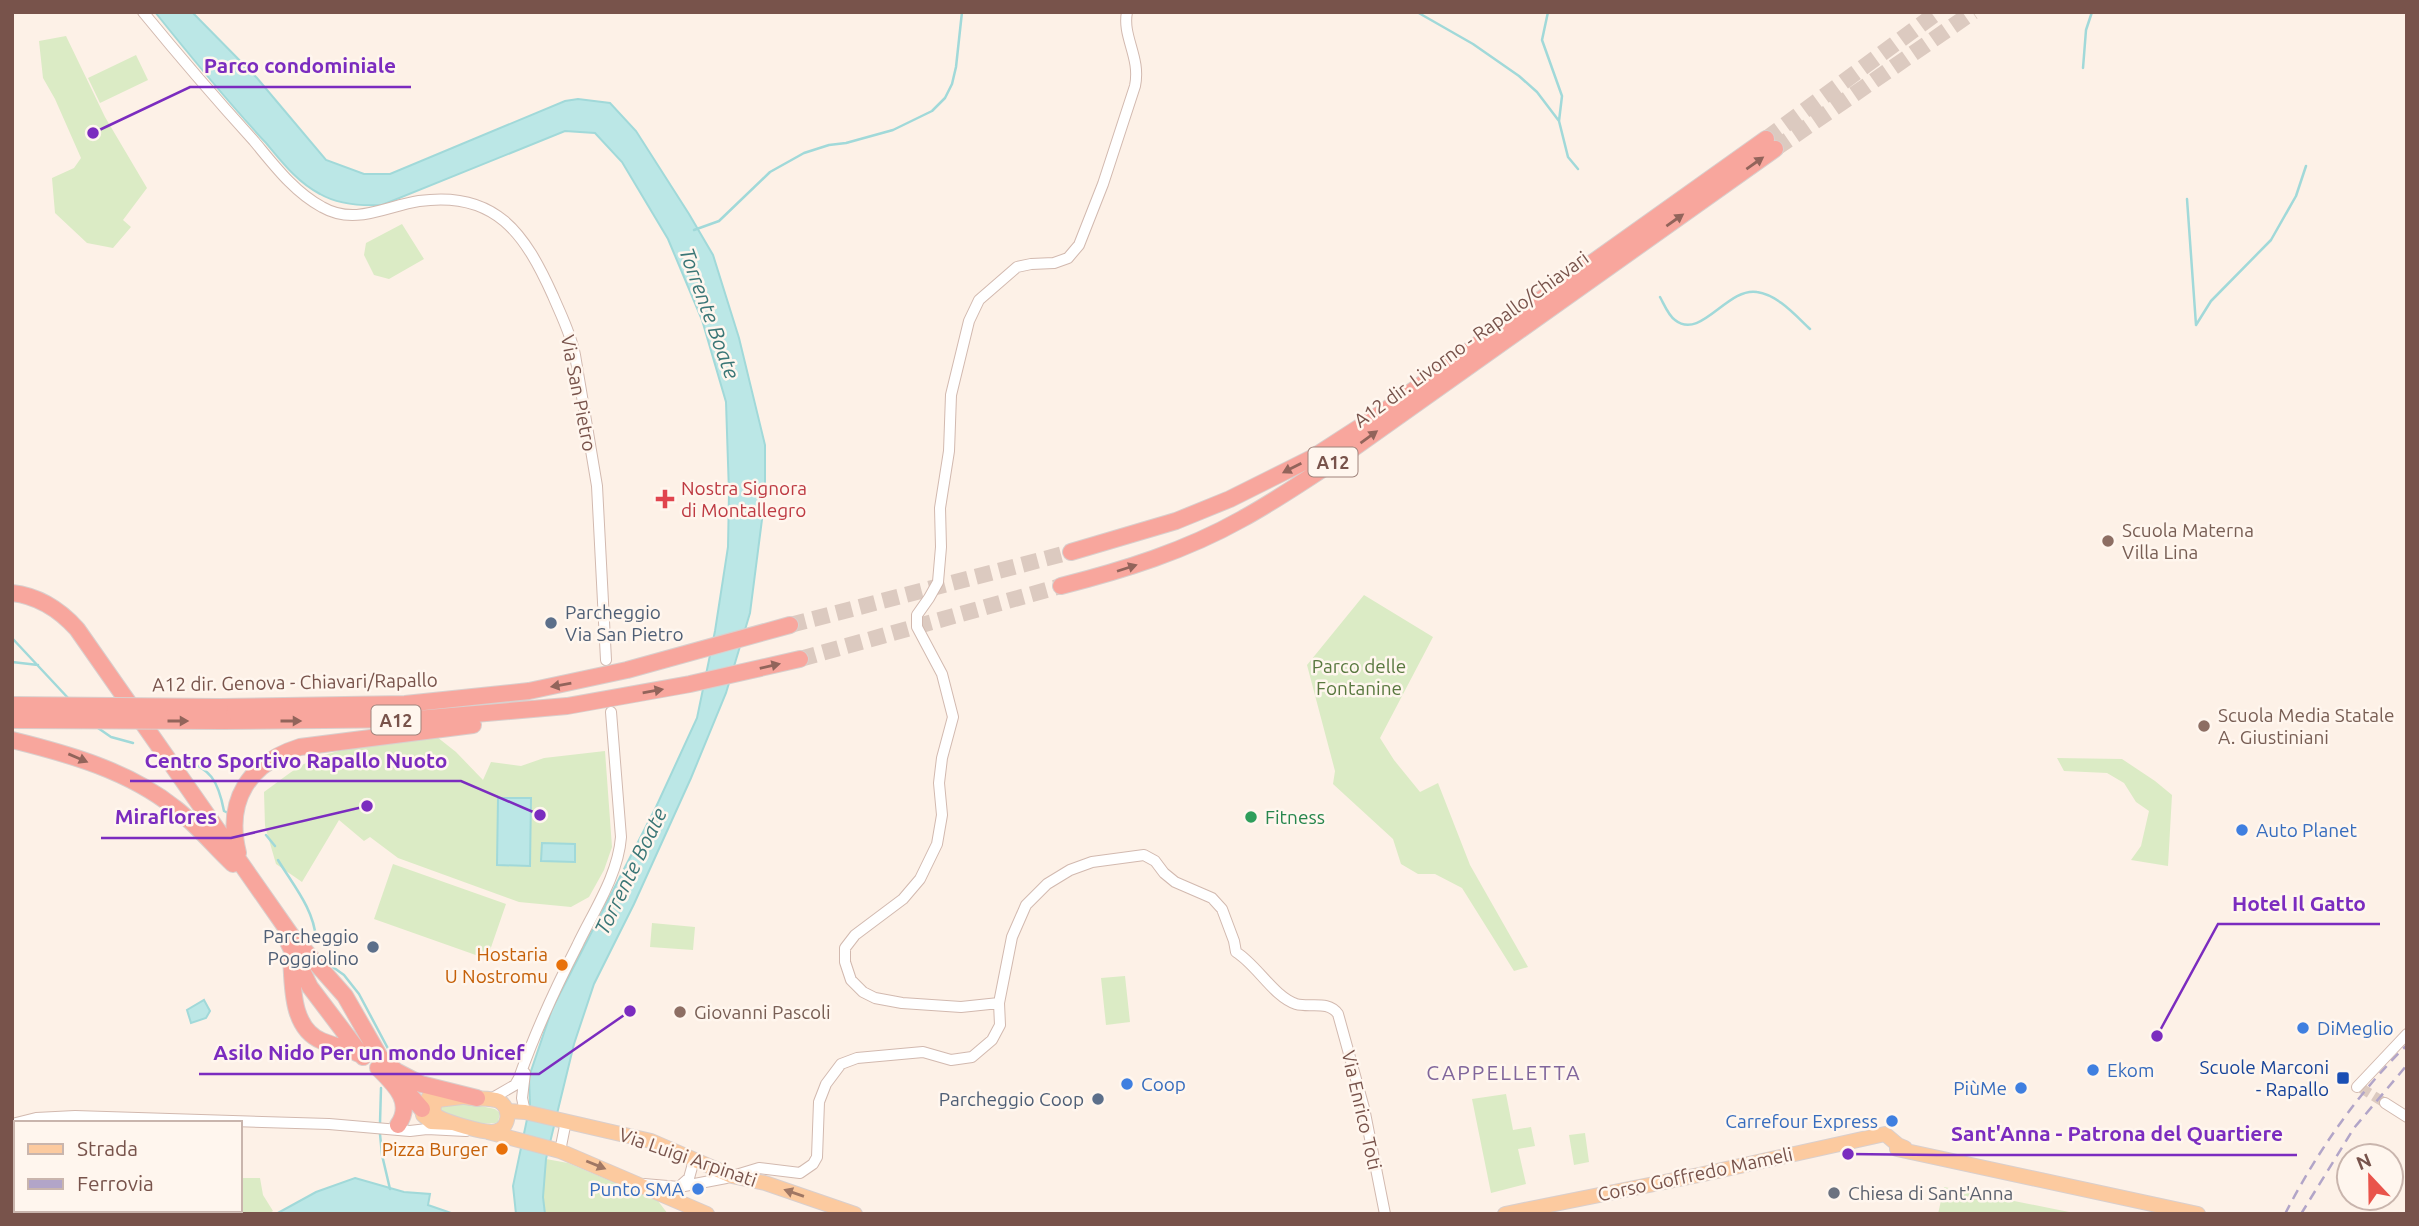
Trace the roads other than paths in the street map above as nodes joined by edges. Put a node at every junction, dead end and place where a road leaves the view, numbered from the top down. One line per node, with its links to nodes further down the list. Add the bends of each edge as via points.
1 (143, 12): 10 (street, Via San Pietro, via 292,185 323,208 367,216 420,201 460,201 489,210 517,231 536,259 572,339 597,486)
2 (1127, 12): 19 (street, via 1138,74 1104,184 1079,245 1068,258 1054,263 1017,267 979,300 969,321 951,396 937,582 917,615 917,627 942,674 953,717 942,758 937,844 920,879 903,899 845,948 851,980 874,998 934,1006)
3 (1770, 144): 4 (highway, A12)
4 (1575, 283): 5 (highway, A12, one-way to 5, via 1312,458 1176,521); 6 (highway, A12 dir. Livorno - Rapallo/Chiavari / A12, one-way to 4, via 1182,548 1240,520 1351,450)
5 (1071, 552)
6 (1061, 586)
7 (12, 596): 17 (highway, via 40,605 66,624)
8 (790, 625): 14 (highway, A12 dir. Genova - Chiavari/Rapallo / A12, one-way to 14, via 529,691 405,704)
9 (800, 659): 12 (highway, A12, one-way to 9)
10 (606, 660)
11 (12, 705): 14 (highway, A12 dir. Genova - Chiavari/Rapallo / A12, bridge)
12 (568, 706): 14 (highway, A12, one-way to 12, via 416,719); 17 (highway, via 284,752 249,778 234,816)
13 (611, 712): 21 (street, via 620,853)
14 (222, 714): 15 (highway, A12, one-way to 14, bridge)
15 (12, 720)
16 (12, 740): 17 (highway, one-way to 17, via 69,754 143,786 176,808)
17 (237, 863): 18 (highway); 22 (highway, via 345,996)
18 (291, 950): 22 (highway); 22 (highway, via 297,1011 312,1035)
19 (999, 1003): 42 (street, via 1000,1026 992,1041 972,1057 951,1060 923,1052 857,1058 841,1065 819,1101 819,1152 813,1164 800,1173 759,1168); 47 (street, Via Enrico Toti, via 1012,937 1026,905 1047,884 1092,862 1144,855 1155,861 1175,882 1212,898 1222,909 1236,952 1285,999 1334,1008 1364,1108)
20 (2407, 1034): 24 (street)
21 (528, 1052): 23 (street); 25 (street, via 515,1085)
22 (376, 1061): 25 (highway, via 421,1084); 27 (highway); 36 (highway, via 403,1099 405,1111)
23 (524, 1080): 28 (street); 29 (street)
24 (2357, 1087)
25 (476, 1098): 27 (main road, via 436,1095 429,1097); 28 (main road, via 499,1101); 35 (main road, via 442,1098 434,1104 437,1116)
26 (2385, 1103): 30 (street)
27 (422, 1109): 35 (main road, via 431,1122); 36 (street, via 410,1120)
28 (507, 1111): 29 (main road, Via Luigi Arpinati); 37 (main road, via 503,1127)
29 (525, 1112): 31 (main road, Via Luigi Arpinati)
30 (2407, 1117)
31 (563, 1120): 39 (street); 41 (main road, Via Luigi Arpinati, via 651,1141)
32 (24, 1121): 33 (street, via 75,1116)
33 (234, 1121)
34 (242, 1121): 36 (street)
35 (452, 1123): 37 (main road)
36 (387, 1127): 37 (street)
37 (486, 1132): 39 (main road)
38 (1862, 1140): 40 (main road); 40 (main road, Corso Goffredo Mameli, via 1885,1134); 48 (main road, Corso Goffredo Mameli)
39 (556, 1149): 43 (main road, one-way to 43)
40 (1908, 1150): 49 (main road)
41 (694, 1160): 42 (main road, Via Luigi Arpinati); 44 (street, via 689,1178)
42 (732, 1177): 44 (street); 46 (main road, Via Luigi Arpinati, one-way to 42)
43 (639, 1183): 44 (street); 45 (main road)
44 (679, 1187)
45 (707, 1214)
46 (855, 1214)
47 (1385, 1214)
48 (1505, 1214)
49 (2198, 1214)

